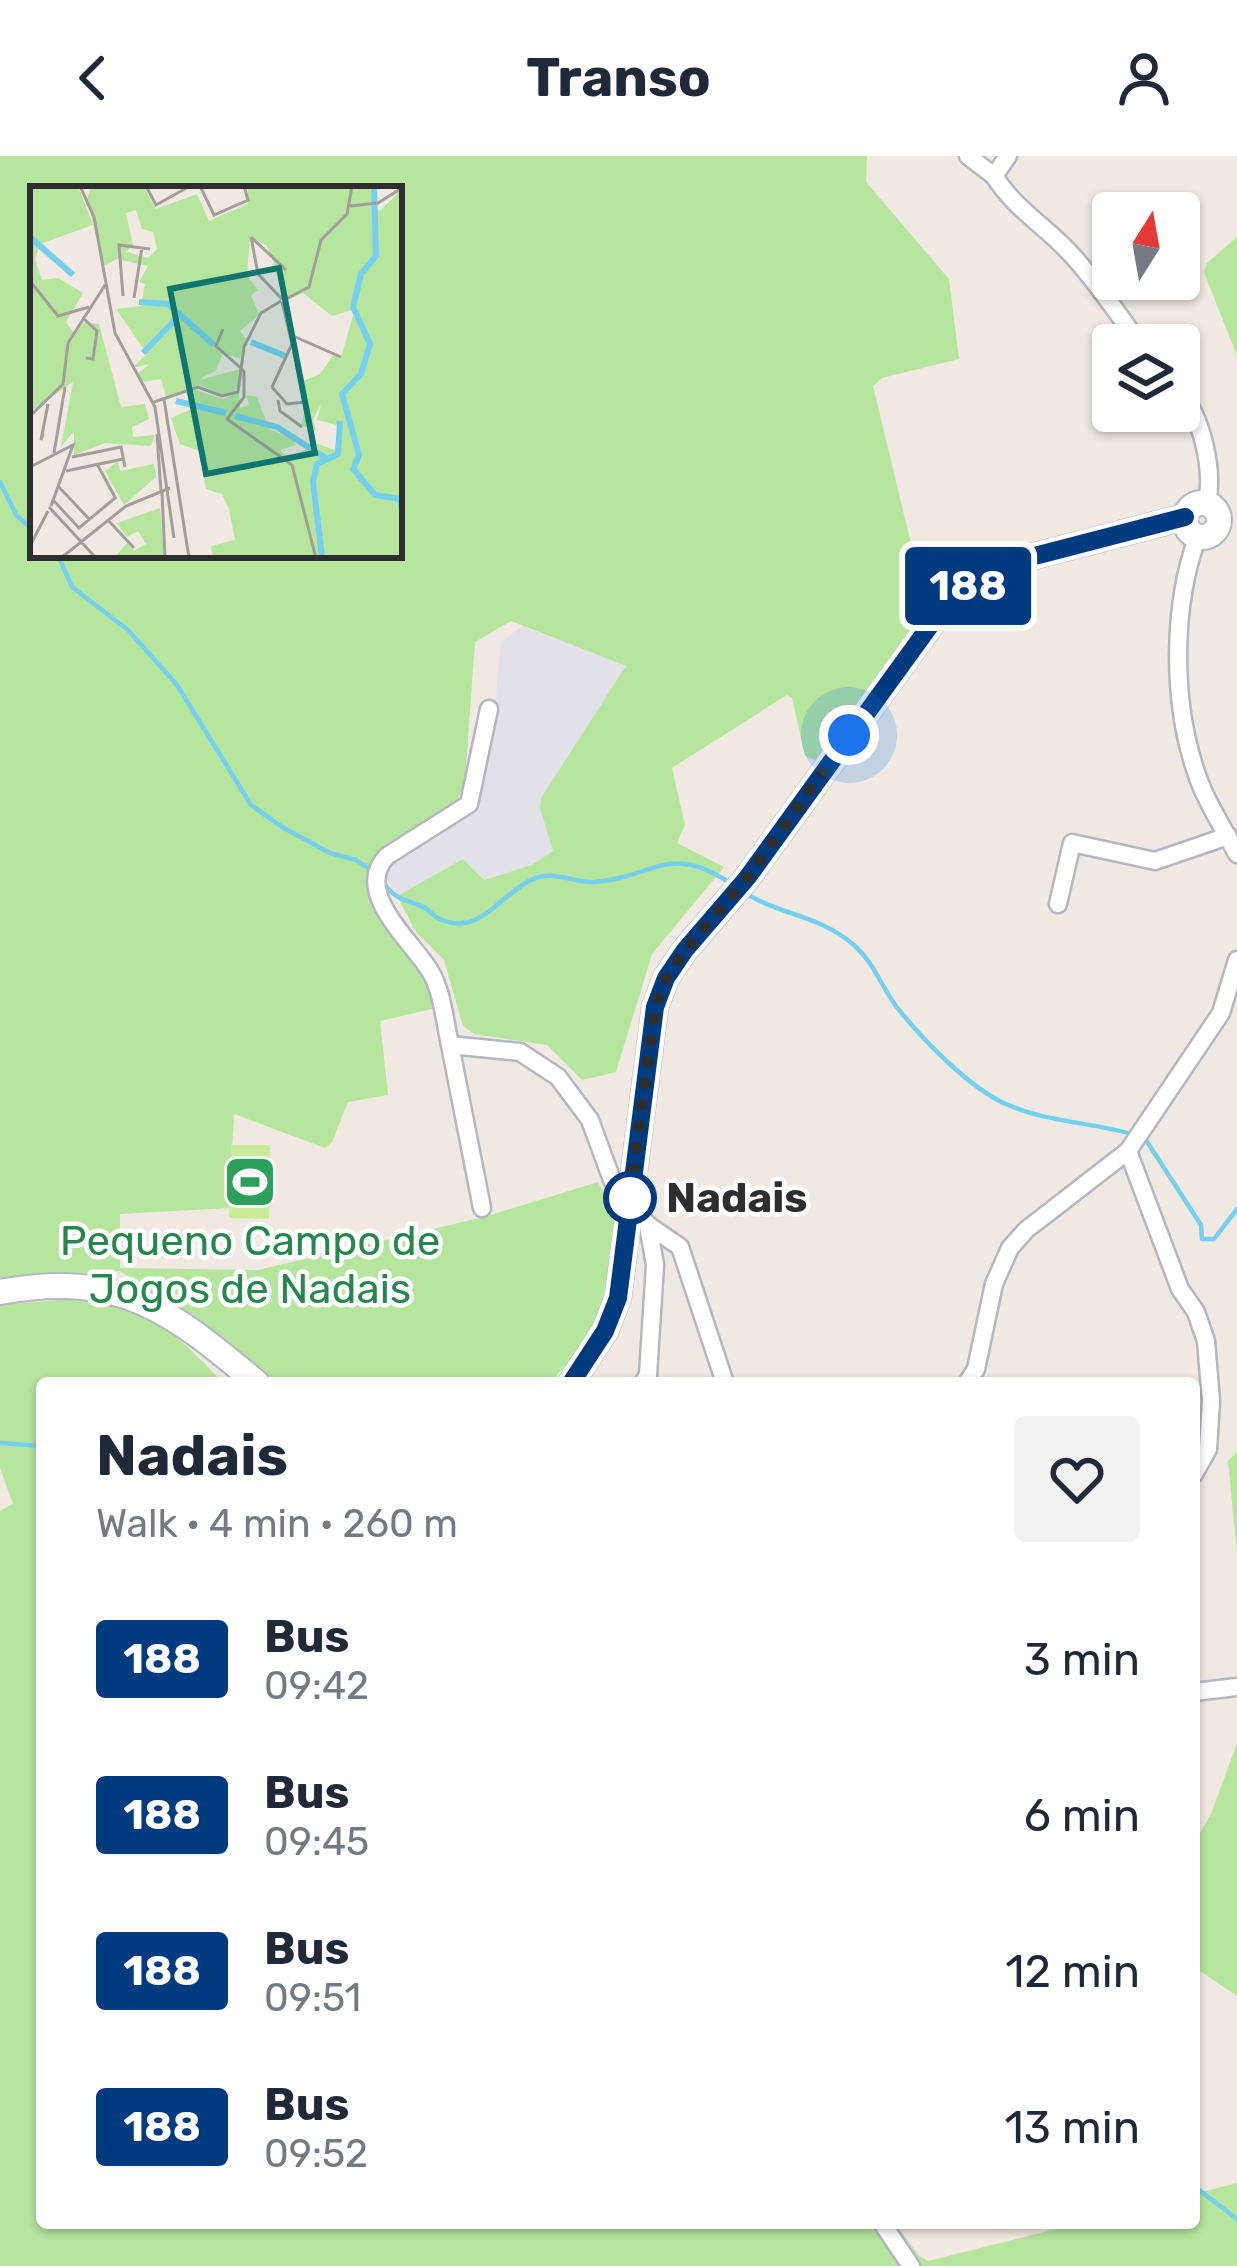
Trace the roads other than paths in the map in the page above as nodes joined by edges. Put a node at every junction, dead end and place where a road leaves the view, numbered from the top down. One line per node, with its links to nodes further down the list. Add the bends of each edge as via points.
1 (968, 156): 3 (street)
2 (1008, 156): 3 (street)
3 (994, 176): 4 (street, via 1023,214 1069,251)
4 (1125, 324)
5 (1199, 432): 6 (street)
6 (1209, 520): 8 (street, via 1176,633 1187,744); 14 (street, via 1099,538 994,571 925,628 666,978 655,1007)
7 (489, 709): 12 (street, via 469,804 387,856 375,880 432,973)
8 (1228, 836): 9 (street); 10 (street, via 1155,861 1072,844)
9 (1237, 854)
10 (1058, 904)
11 (1237, 960): 13 (street, via 1221,1012)
12 (450, 1045): 14 (street, via 520,1052 558,1077 590,1120); 15 (street)
13 (1128, 1151): 24 (street, via 1010,1248); 25 (street, via 1206,1341 1208,1449)
14 (629, 1205): 16 (street); 18 (street)
15 (482, 1208)
16 (648, 1225): 19 (street); 23 (street, via 680,1247)
17 (0, 1292): 20 (street, via 89,1286 135,1299 193,1328)
18 (618, 1298): 19 (street); 21 (street)
19 (653, 1321): 22 (street)
20 (250, 1377)
21 (575, 1377)
22 (647, 1377)
23 (723, 1377)
24 (971, 1377)
25 (1200, 1463)
26 (1237, 1687): 27 (street)
27 (1200, 1691)
28 (886, 2229): 29 (street)
29 (911, 2266)

